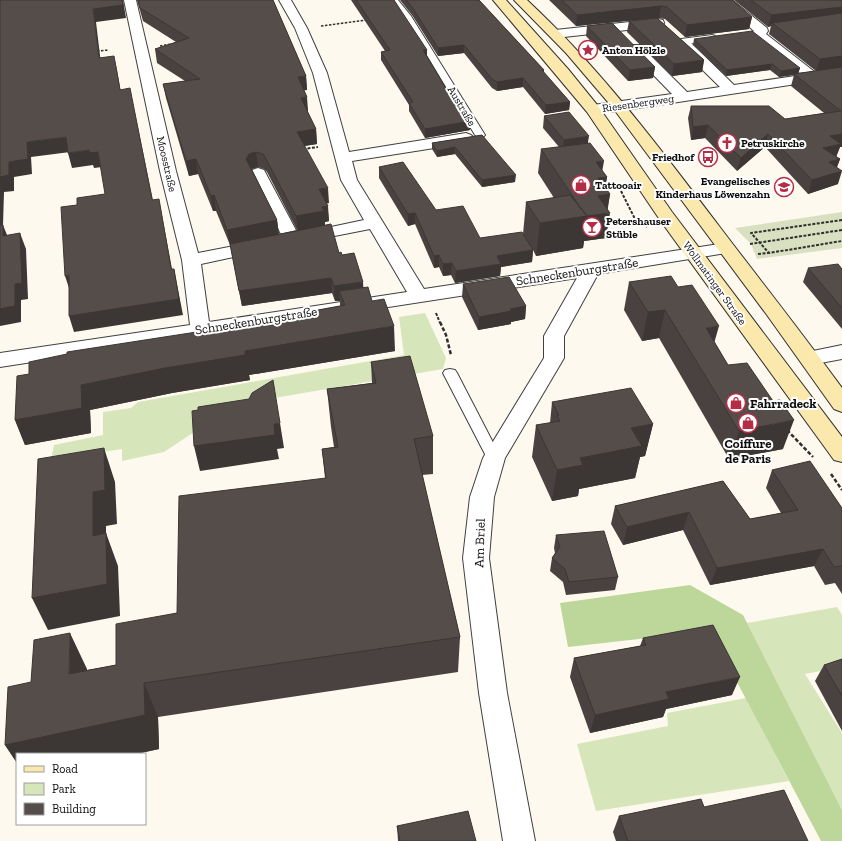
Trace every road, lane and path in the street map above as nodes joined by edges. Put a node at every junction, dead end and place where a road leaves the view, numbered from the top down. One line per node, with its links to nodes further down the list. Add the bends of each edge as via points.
1 (130, 0): 32 (street, Moosstraße, via 168,171)
2 (285, 0): 22 (street, via 301,28 320,74)
3 (394, 0): 21 (lane, Austraße, via 407,16)
4 (499, 0): 20 (main road, Wollmatinger Straße, via 531,34)
5 (520, 0): 10 (main road)
6 (725, 0): 8 (street)
7 (614, 28): 10 (street); 12 (street, via 659,23); 18 (street, Riesenbergweg)
8 (765, 31): 9 (lane); 16 (street, via 757,34)
9 (747, 33)
10 (555, 34): 19 (main road)
11 (718, 37): 12 (lane)
12 (681, 42): 17 (street)
13 (109, 50): 14 (path)
14 (92, 52)
15 (842, 73): 16 (street, Riesenbergweg)
16 (813, 77): 17 (street, Riesenbergweg)
17 (731, 90): 18 (street, Riesenbergweg)
18 (683, 97): 19 (street, Riesenbergweg)
19 (619, 106): 20 (street, Riesenbergweg); 30 (main road)
20 (593, 109): 31 (main road, Wollmatinger Straße)
21 (480, 135): 22 (street, Austraße)
22 (343, 158): 25 (street, via 349,180)
23 (258, 173): 27 (street)
24 (842, 220): 29 (path, via 751,234)
25 (375, 223): 27 (street); 34 (street)
26 (842, 230): 29 (path)
27 (292, 240): 32 (street)
28 (842, 240): 29 (path, via 769,252)
29 (759, 242): 30 (path)
30 (726, 248): 31 (street, Schneckenburgstraße); 37 (main road)
31 (693, 253): 33 (street, Schneckenburgstraße); 41 (main road, Wollmatinger Straße)
32 (191, 260): 35 (street, Moosstraße)
33 (591, 270): 34 (street, Schneckenburgstraße); 42 (street, Am Briel, via 554,336 554,358)
34 (423, 295): 35 (street, Schneckenburgstraße); 39 (path, via 446,335 453,363)
35 (200, 329): 38 (street, Schneckenburgstraße)
36 (842, 352): 37 (street)
37 (810, 358): 40 (main road)
38 (0, 360)
39 (450, 373): 42 (lane)
40 (842, 404)
41 (842, 454)
42 (494, 458): 43 (street, Am Briel, via 482,497 476,558 492,693)
43 (519, 841)

